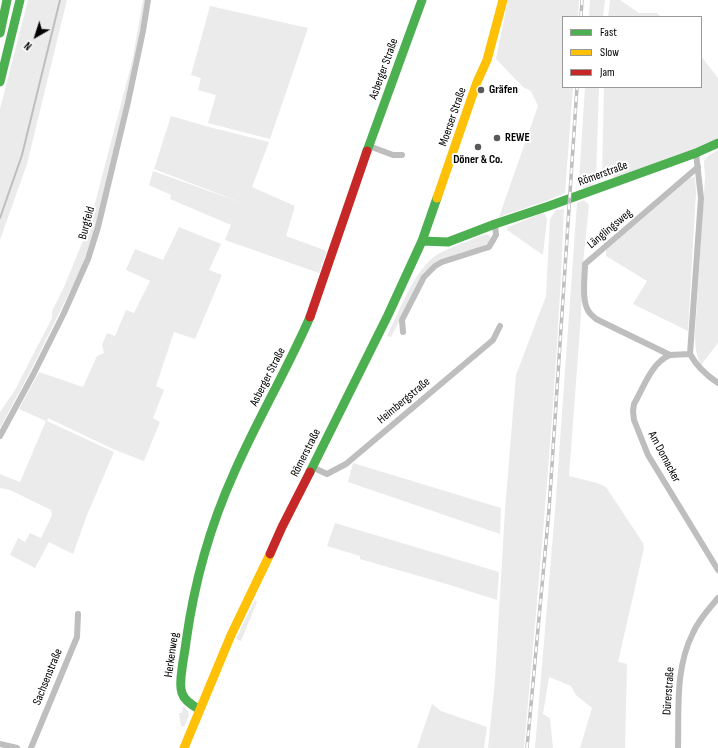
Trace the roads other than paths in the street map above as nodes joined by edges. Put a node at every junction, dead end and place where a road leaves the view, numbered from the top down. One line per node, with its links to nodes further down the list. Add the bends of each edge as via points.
1 (7, 0): 6 (main road)
2 (20, 0): 7 (main road)
3 (148, 0): 20 (street, Burgfeld, via 128,102 88,259 61,320)
4 (422, 0): 9 (main road, Asberger Straße)
5 (503, 0): 14 (main road, Moerser Straße, via 486,62)
6 (0, 33)
7 (0, 82)
8 (718, 143): 10 (main road, Römerstraße)
9 (369, 146): 11 (street, via 393,155); 25 (main road, Asberger Straße, via 312,313 219,508)
10 (696, 153): 12 (street); 13 (main road, Römerstraße)
11 (402, 155)
12 (698, 168): 17 (street, via 701,198); 18 (street, Länglingsweg, via 586,264 584,300 588,312 596,319)
13 (495, 224): 14 (main road, Römerstraße, via 448,242); 16 (street, via 496,235 489,247 442,262 424,276 402,320)
14 (422, 241): 21 (main road, Römerstraße)
15 (500, 326): 21 (street, Heimbergstraße, via 493,340 346,464 327,474)
16 (403, 332)
17 (690, 354): 18 (street, Länglingsweg); 19 (street, via 700,369)
18 (670, 355): 22 (street, Am Domacker, via 655,365 634,404 634,420 648,455)
19 (718, 383)
20 (0, 436)
21 (312, 467): 26 (main road, Römerstraße, via 231,635)
22 (718, 570)
23 (718, 598): 31 (street, Dürerstraße, via 696,626 684,654 679,681)
24 (78, 614): 29 (street, Sachsenstraße, via 77,637)
25 (189, 619): 26 (main road, Herkenweg, via 180,691 185,700)
26 (200, 709): 30 (main road, Römerstraße)
27 (0, 744): 28 (street)
28 (17, 748)
29 (31, 748)
30 (184, 748)
31 (678, 748)

